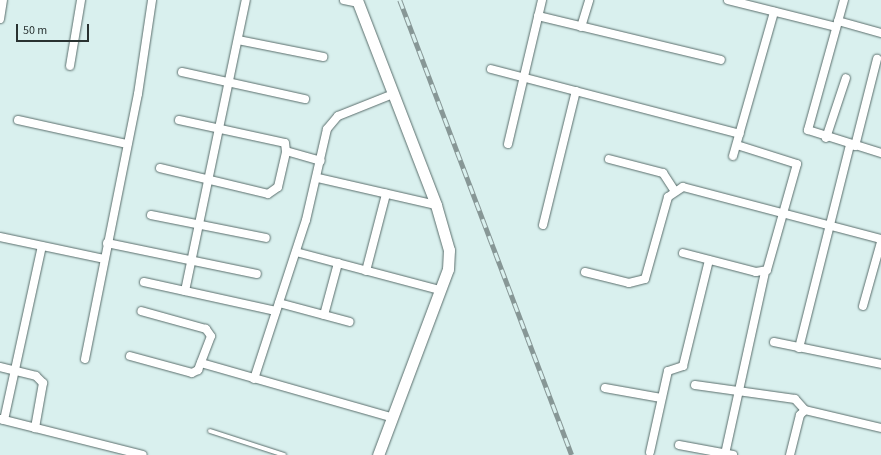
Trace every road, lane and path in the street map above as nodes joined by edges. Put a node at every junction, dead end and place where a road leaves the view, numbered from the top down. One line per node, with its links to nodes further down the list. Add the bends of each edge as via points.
1 (3, 0): 13 (street)
2 (81, 0): 21 (street)
3 (152, 0): 35 (street)
4 (246, 0): 17 (street)
5 (344, 0): 10 (street)
6 (542, 0): 12 (street)
7 (589, 0): 15 (street)
8 (728, 0): 11 (street)
9 (844, 0): 14 (street)
10 (358, 1): 28 (street)
11 (774, 12): 14 (street); 33 (street)
12 (538, 16): 15 (street); 24 (street)
13 (0, 19)
14 (837, 24): 16 (street); 34 (street, via 808,130)
15 (581, 27): 20 (street)
16 (881, 33)
17 (238, 40): 18 (street); 26 (street)
18 (323, 57)
19 (877, 59): 38 (street)
20 (721, 60)
21 (70, 66)
22 (491, 69): 24 (street)
23 (182, 72): 26 (street)
24 (524, 78): 27 (street); 36 (street)
25 (846, 78): 34 (street)
26 (230, 82): 29 (street); 32 (street)
27 (576, 91): 33 (street); 53 (street)
28 (393, 94): 43 (street, via 331,122); 49 (street)
29 (305, 99)
30 (18, 120): 35 (street)
31 (179, 120): 32 (street)
32 (219, 130): 39 (street, via 285,143); 46 (street)
33 (740, 134): 37 (street)
34 (826, 138): 38 (street)
35 (127, 144): 58 (street)
36 (508, 144)
37 (737, 145): 41 (street); 51 (street, via 797,164)
38 (852, 145): 40 (street); 54 (street)
39 (286, 151): 43 (street); 46 (street, via 278,187 273,193)
40 (881, 153)
41 (733, 156)
42 (609, 159): 47 (street, via 663,173)
43 (321, 161): 45 (street)
44 (160, 168): 46 (street)
45 (318, 178): 48 (street); 60 (street)
46 (209, 180): 52 (street)
47 (674, 190): 51 (street, via 687,188); 67 (street, via 668,197 645,279 629,282)
48 (386, 194): 49 (street); 66 (street)
49 (436, 205): 71 (street, via 449,250)
50 (151, 215): 52 (street)
51 (783, 215): 54 (street); 68 (street)
52 (200, 224): 56 (street); 64 (street)
53 (543, 225)
54 (828, 226): 57 (street); 80 (street)
55 (0, 237): 59 (street)
56 (266, 238)
57 (881, 241): 74 (street)
58 (107, 243): 62 (street); 64 (street)
59 (42, 246): 62 (street); 86 (street)
60 (296, 252): 65 (street); 73 (street)
61 (683, 254): 63 (street)
62 (104, 259): 82 (street)
63 (709, 260): 68 (street); 91 (street, via 683,366 669,369)
64 (192, 261): 69 (street); 72 (street)
65 (338, 263): 66 (street); 77 (street)
66 (366, 271): 71 (street)
67 (585, 272)
68 (765, 272): 90 (street)
69 (257, 274)
70 (144, 282): 72 (street)
71 (440, 290): 93 (street)
72 (185, 291): 76 (street)
73 (279, 303): 76 (street); 77 (street)
74 (862, 306)
75 (141, 311): 83 (street, via 209,331 211,336)
76 (276, 312): 87 (street)
77 (324, 315): 78 (street)
78 (350, 322)
79 (774, 342): 80 (street)
80 (799, 348): 84 (street)
81 (130, 356): 83 (street, via 192,374)
82 (86, 358)
83 (201, 363): 87 (street)
84 (881, 364)
85 (0, 367): 86 (street)
86 (16, 371): 94 (street); 95 (street, via 36,376 43,383)
87 (254, 379): 93 (street)
88 (695, 385): 90 (street)
89 (605, 388): 91 (street)
90 (739, 392): 92 (street, via 795,399); 100 (street)
91 (661, 398): 99 (street)
92 (805, 410): 96 (street); 104 (street, via 800,415)
93 (391, 417): 103 (street)
94 (2, 420): 95 (street)
95 (35, 428): 101 (street)
96 (881, 428)
97 (210, 431): 102 (lane)
98 (679, 445): 100 (street)
99 (650, 452)
100 (729, 454)
101 (143, 455)
102 (284, 455)
103 (378, 455)
104 (790, 455)

